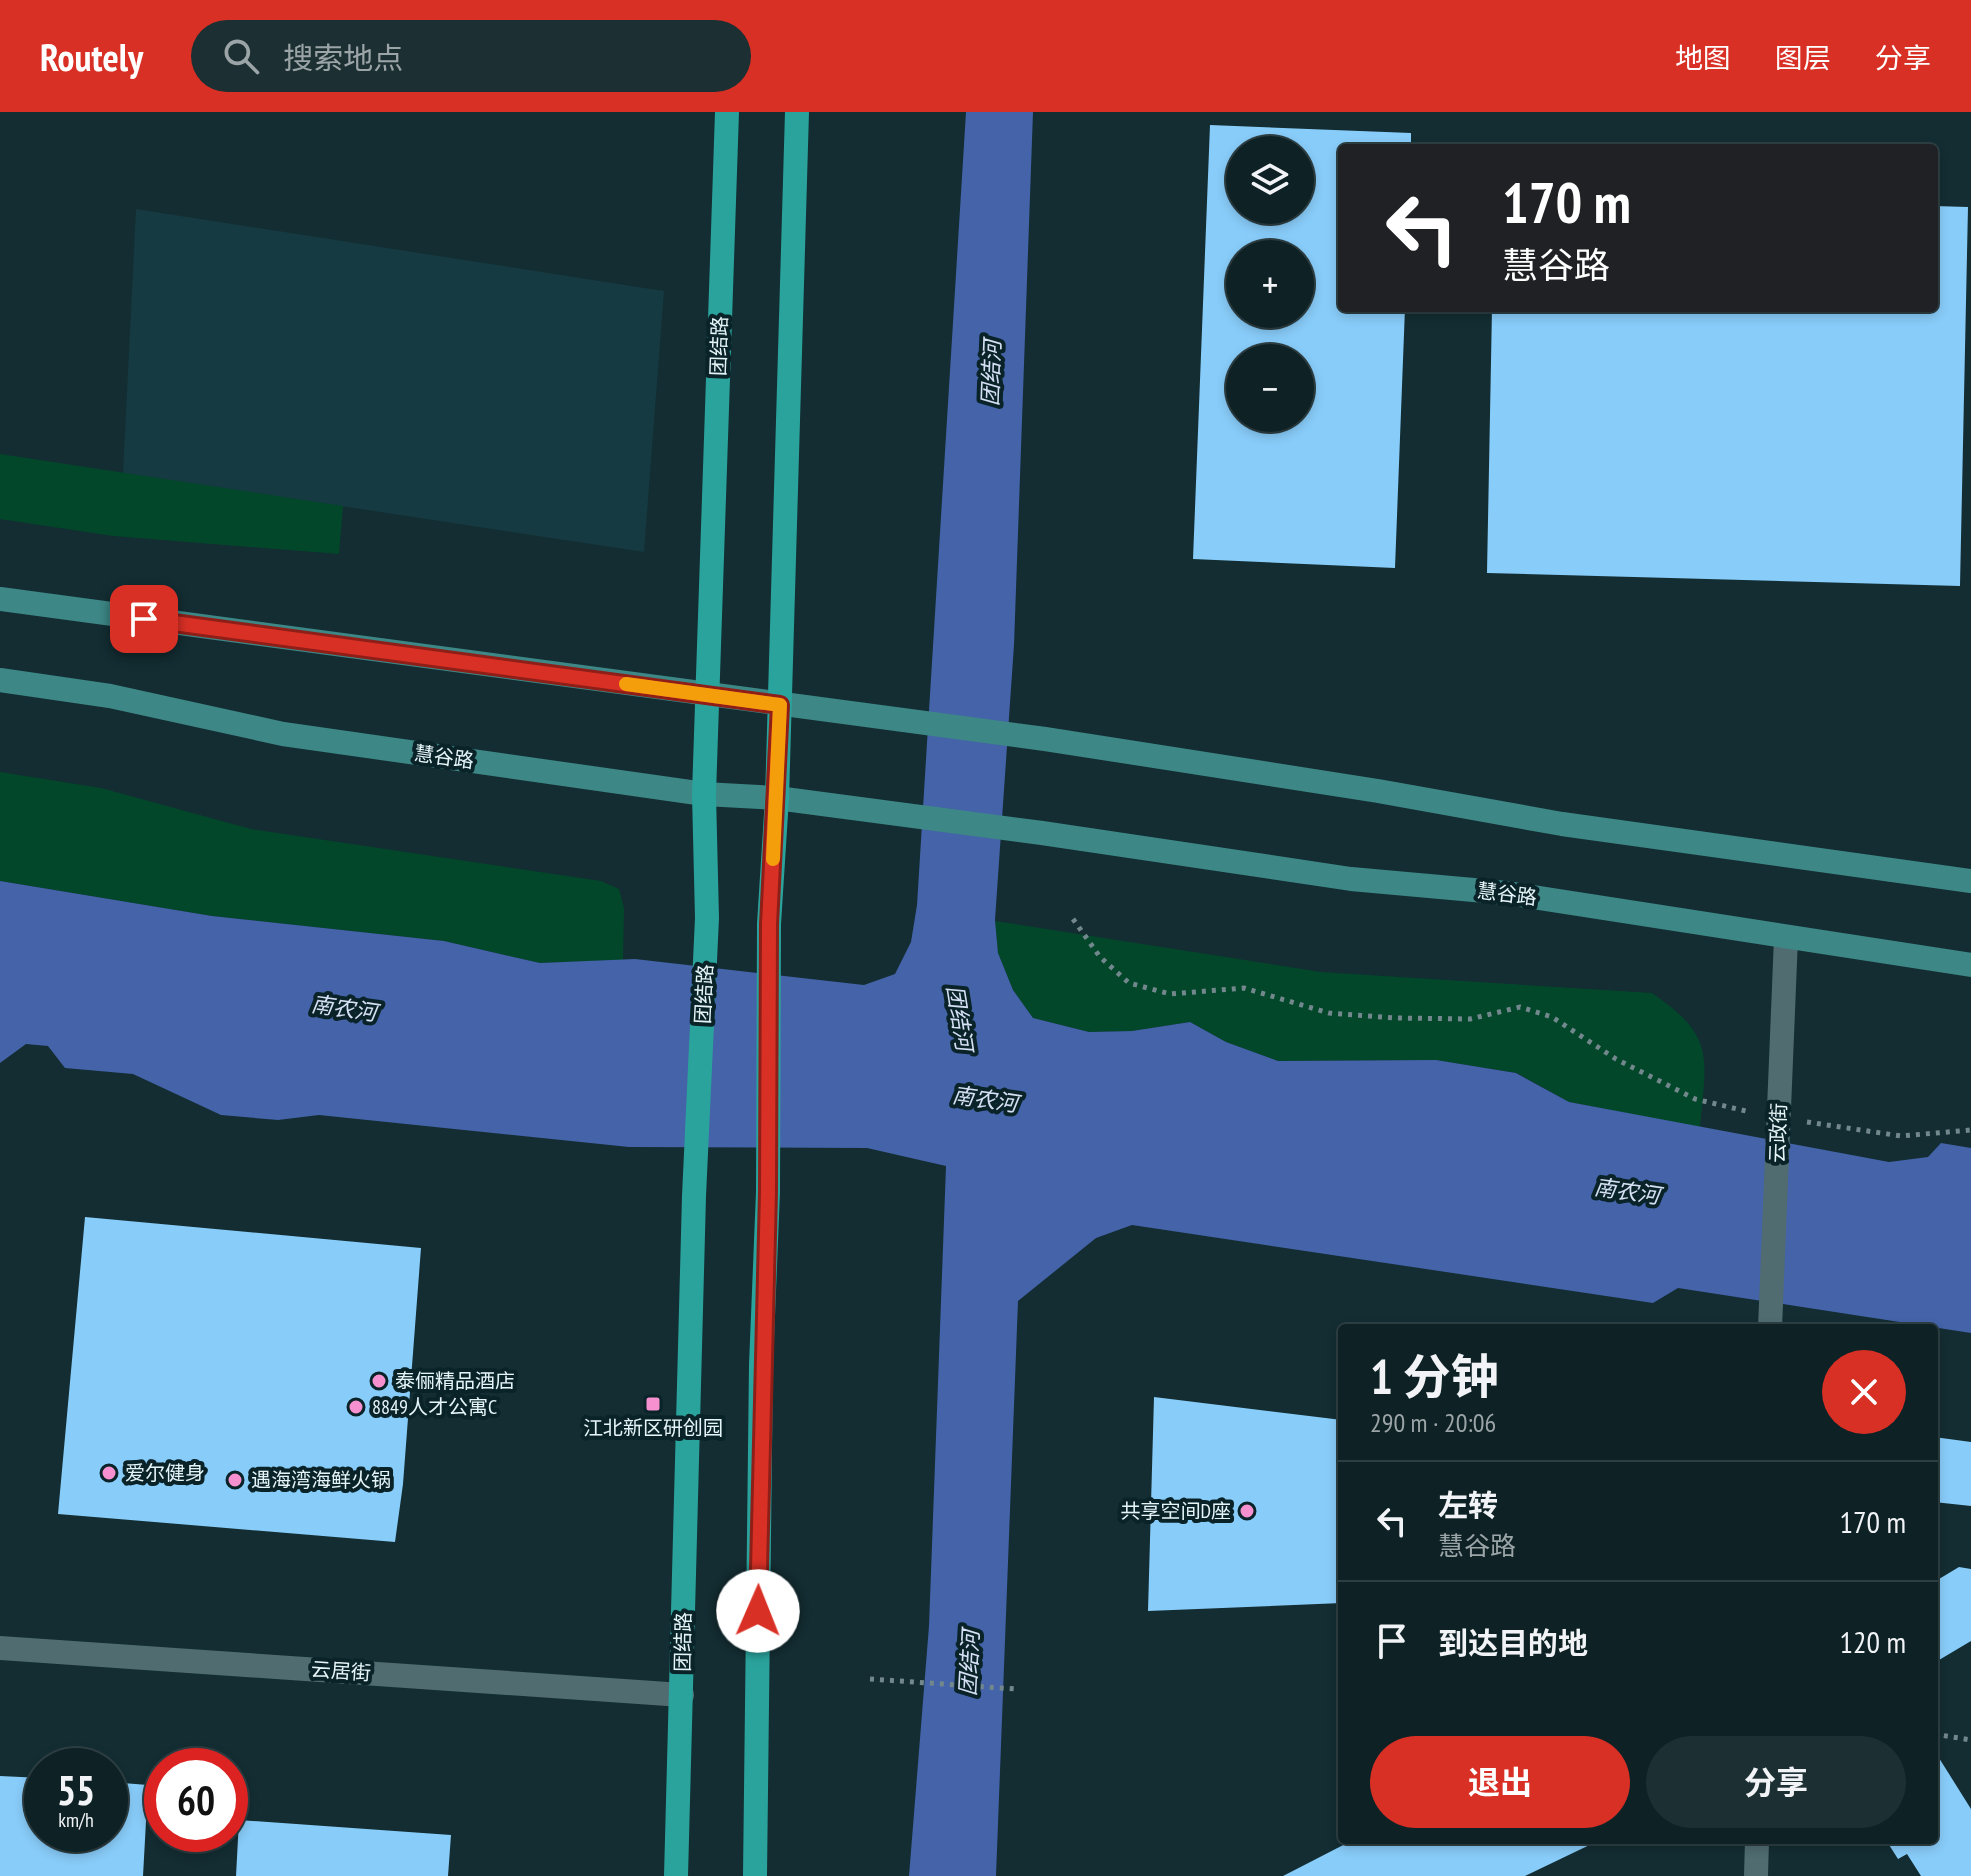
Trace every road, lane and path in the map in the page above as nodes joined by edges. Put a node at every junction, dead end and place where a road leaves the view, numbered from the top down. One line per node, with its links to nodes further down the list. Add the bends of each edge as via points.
1 (727, 112): 5 (main road, 团结路)
2 (797, 112): 6 (main road)
3 (0, 599): 5 (main road)
4 (0, 680): 7 (main road, 慧谷路, via 110,696 283,734)
5 (707, 695): 6 (main road); 7 (main road, 团结路)
6 (780, 705): 8 (main road); 9 (main road, via 1045,739 1562,824)
7 (704, 794): 8 (main road, 慧谷路); 20 (main road, 团结路, via 707,918 694,1196)
8 (777, 798): 11 (main road, 慧谷路, via 1351,879 1507,893); 25 (main road, via 769,924)
9 (1971, 881)
10 (1073, 919): 13 (path, via 1100,957 1129,983 1170,994 1244,988 1329,1013 1396,1018 1470,1019 1520,1007 1552,1017 1616,1059 1695,1099)
11 (1786, 938): 12 (main road, 慧谷路); 16 (street, 云政街)
12 (1971, 965)
13 (1758, 1113)
14 (1804, 1122): 15 (path, via 1901,1136)
15 (1971, 1130)
16 (1770, 1324)
17 (0, 1648): 20 (street, 云居街)
18 (870, 1679): 19 (path)
19 (1016, 1689)
20 (682, 1695): 24 (main road, 团结路)
21 (1938, 1735): 22 (path)
22 (1971, 1740)
23 (1757, 1844): 26 (street)
24 (676, 1876)
25 (755, 1876)
26 (1756, 1876)

